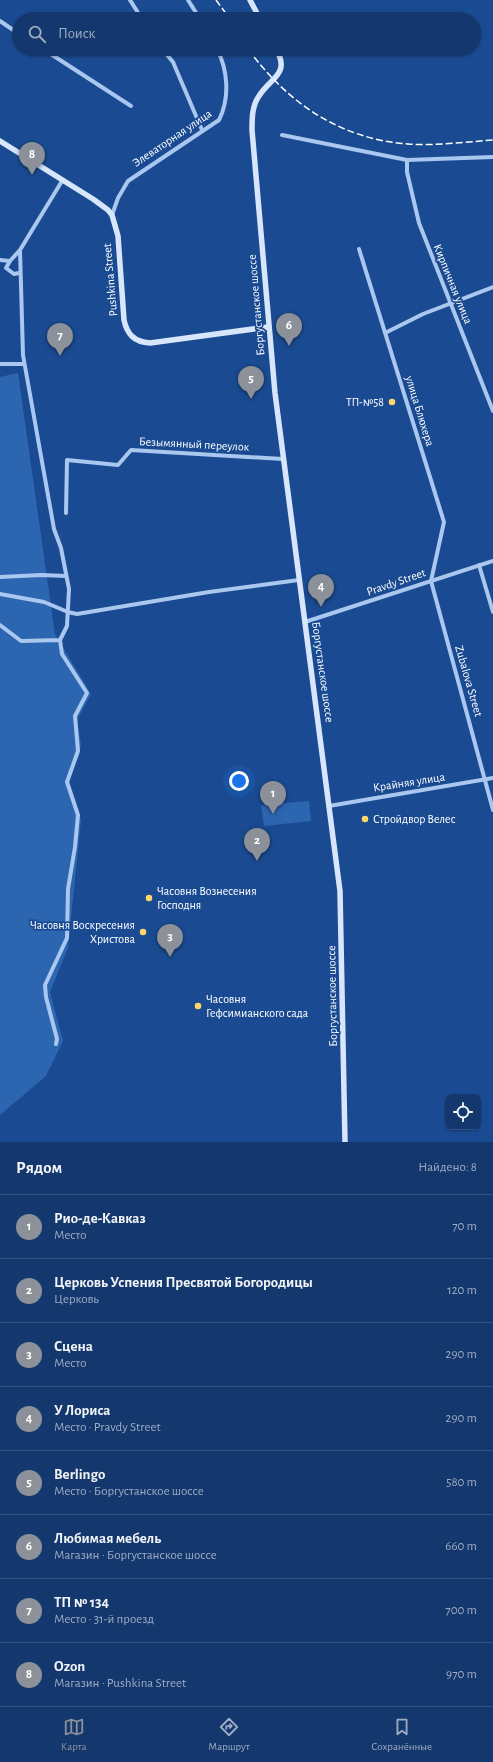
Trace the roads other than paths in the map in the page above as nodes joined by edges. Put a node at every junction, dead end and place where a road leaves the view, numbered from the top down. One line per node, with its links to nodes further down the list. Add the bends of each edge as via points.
1 (130, 0): 4 (street)
2 (188, 0): 5 (street)
3 (250, 0): 6 (street)
4 (138, 12)
5 (196, 12)
6 (256, 12)
7 (0, 21): 8 (street)
8 (12, 29)
9 (54, 56): 13 (street)
10 (168, 56): 14 (street, via 173,62)
11 (220, 56): 14 (street, Элеваторная улица, via 225,71 224,109 219,120)
12 (280, 56): 28 (street, Боргустанское шоссе, via 282,60 280,72 258,96 252,120)
13 (131, 106)
14 (202, 130): 20 (street, Элеваторная улица, via 128,180)
15 (282, 135): 18 (street)
16 (0, 141): 19 (street)
17 (493, 157): 18 (street)
18 (407, 160): 27 (street, Кирпичная улица, via 407,172 419,223)
19 (62, 181): 20 (street, via 97,201); 22 (street)
20 (112, 215): 28 (street, Pushkina Street, via 118,236 124,320 126,328 134,338 150,343)
21 (359, 249): 29 (street, улица Блюхера)
22 (20, 250): 24 (street); 25 (street)
23 (0, 260): 24 (street)
24 (10, 261): 25 (street, via 6,268 14,274)
25 (19, 273): 31 (street)
26 (493, 287): 27 (street)
27 (450, 303): 29 (street); 32 (street, Кирпичная улица)
28 (268, 327): 33 (street, Боргустанское шоссе)
29 (385, 333): 40 (street, улица Блюхера, via 444,522)
30 (0, 364): 31 (street)
31 (24, 364): 37 (street, via 54,528)
32 (493, 411)
33 (283, 459): 34 (street, Безымянный переулок, via 131,450 118,465 66,460); 39 (street, Боргустанское шоссе)
34 (66, 513)
35 (493, 561): 36 (street, Pravdy Street)
36 (479, 565): 40 (street, Pravdy Street); 43 (street)
37 (66, 576): 38 (street); 42 (street, via 69,589)
38 (0, 577)
39 (299, 580): 42 (street, via 77,614); 44 (street, Боргустанское шоссе)
40 (431, 581): 44 (street, Pravdy Street); 48 (street, Zubalova Street)
41 (0, 594): 42 (street, via 44,602)
42 (68, 612): 46 (street, via 67,626)
43 (493, 612)
44 (305, 622): 49 (street, Боргустанское шоссе)
45 (0, 625): 46 (street, via 21,641)
46 (60, 640): 51 (street, via 62,654 87,693 75,716 78,750 68,782 78,815 68,889 67,938 45,985 57,1038)
47 (493, 778): 48 (street, Крайняя улица)
48 (486, 780): 49 (street, Крайняя улица, via 401,792); 50 (street, Zubalova Street)
49 (329, 806): 52 (street, Боргустанское шоссе, via 342,924)
50 (493, 810)
51 (56, 1044)
52 (345, 1142)

